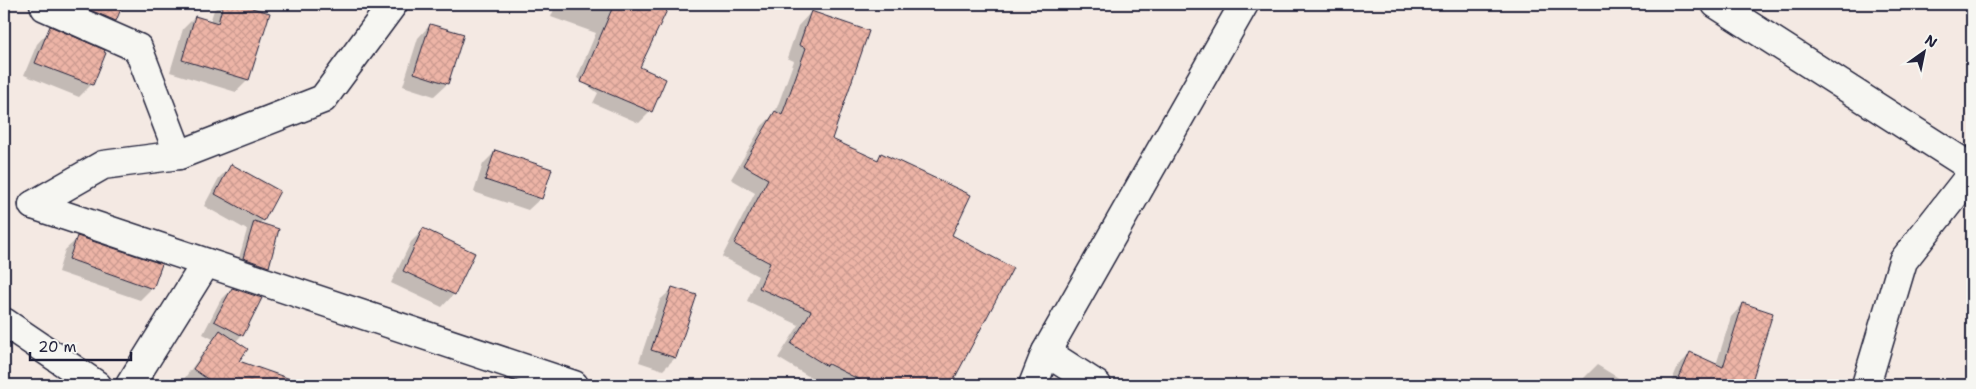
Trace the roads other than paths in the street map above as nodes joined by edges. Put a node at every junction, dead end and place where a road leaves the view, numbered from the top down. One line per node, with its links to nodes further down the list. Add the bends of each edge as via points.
1 (44, 4): 5 (street, via 138,48)
2 (393, 4): 5 (street, via 323,99)
3 (1244, 4): 10 (street)
4 (1716, 4): 6 (street)
5 (178, 154): 8 (street, via 103,166 33,205)
6 (1972, 168)
7 (1972, 173): 16 (street, via 1903,262)
8 (206, 262): 12 (street); 13 (street)
9 (4, 322): 11 (street)
10 (1046, 352): 14 (street); 15 (street)
11 (96, 385)
12 (130, 385)
13 (574, 385)
14 (1033, 385)
15 (1096, 385)
16 (1866, 385)

